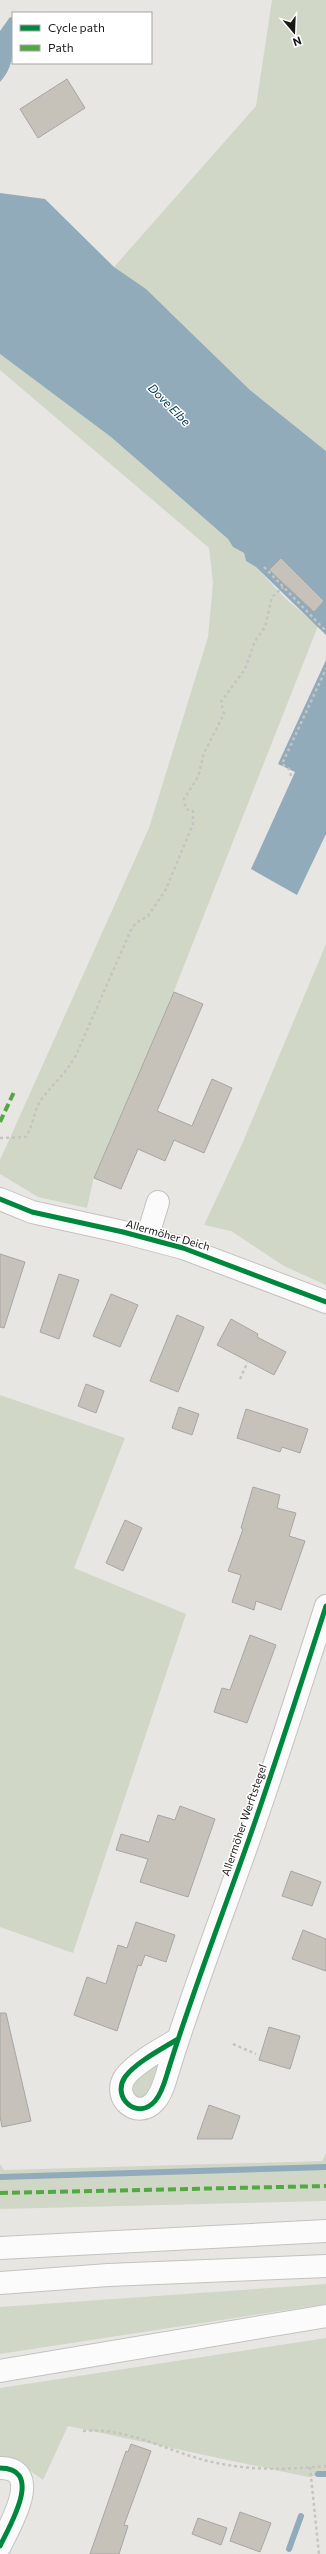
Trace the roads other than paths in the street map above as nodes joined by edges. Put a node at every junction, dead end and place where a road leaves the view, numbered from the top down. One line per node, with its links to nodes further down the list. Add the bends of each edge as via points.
1 (0, 1200): 3 (main road, Allermöher Deich, via 32,1212)
2 (158, 1202): 3 (main road)
3 (147, 1238): 4 (main road, Allermöher Deich, via 228,1263)
4 (326, 1302)
5 (326, 1606): 6 (main road, Allermöher Werftstegel, via 250,1837)
6 (178, 2039)
7 (326, 2231): 8 (main road)
8 (0, 2248)
9 (326, 2266): 10 (main road, via 108,2275)
10 (0, 2283)
11 (326, 2316): 12 (main road)
12 (0, 2371)
13 (0, 2468): 14 (main road, via 15,2472 21,2478 23,2487 22,2496)
14 (0, 2546)

